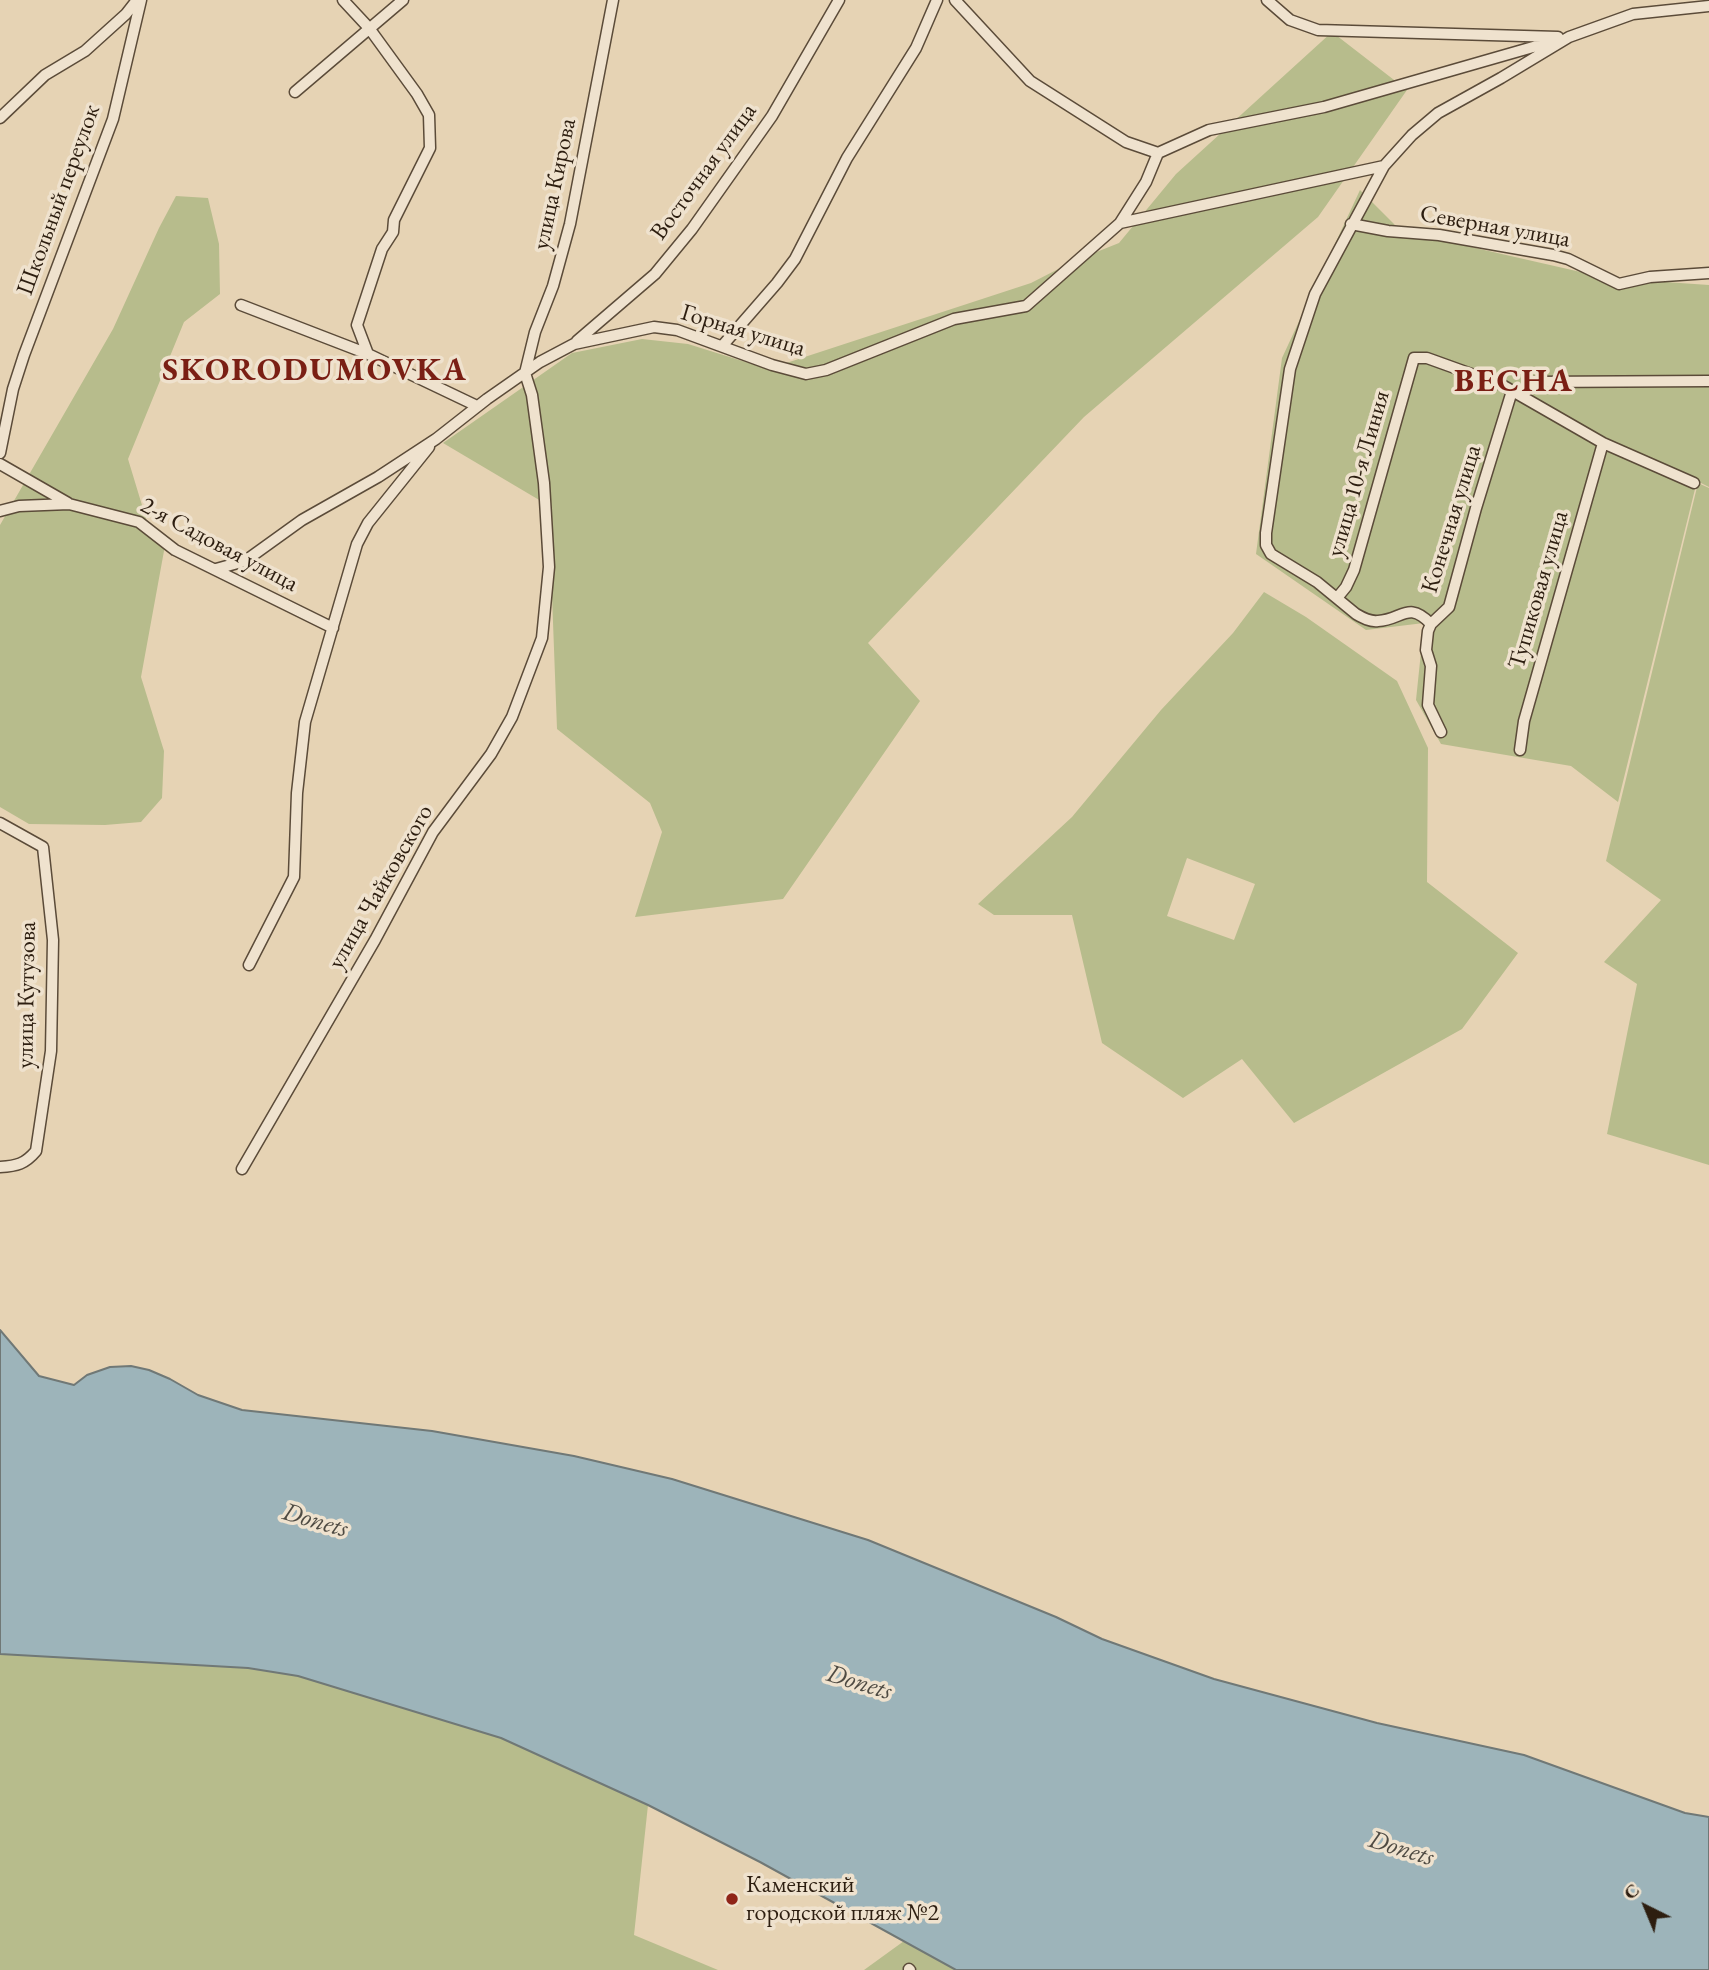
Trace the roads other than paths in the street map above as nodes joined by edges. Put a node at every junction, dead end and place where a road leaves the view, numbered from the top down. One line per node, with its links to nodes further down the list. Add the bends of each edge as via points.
1 (139, 0): 13 (street, via 85,51 45,75); 27 (street, Школьный переулок, via 113,119 24,355)
2 (343, 0): 10 (street)
3 (403, 0): 10 (street)
4 (613, 0): 23 (street, улица Кирова, via 570,224)
5 (839, 0): 20 (street, Восточная улица, via 772,116 692,229 655,274)
6 (937, 0): 21 (street, via 916,48 847,158 794,259)
7 (955, 0): 14 (street, via 1030,81 1126,142)
8 (1267, 0): 11 (street, via 1290,20 1318,30)
9 (1709, 5): 11 (street, via 1633,14)
10 (369, 29): 12 (street); 22 (street, via 429,115 430,148 382,249 357,325)
11 (1569, 37): 14 (street, via 1324,107 1209,130); 15 (street, via 1438,113)
12 (295, 92)
13 (0, 118)
14 (1158, 153): 16 (street, Горная улица)
15 (1384, 166): 16 (street); 17 (street)
16 (1120, 223): 21 (street, Горная улица, via 1026,306 954,319 826,370 806,374)
17 (1351, 224): 18 (street, Северная улица, via 1553,255 1619,284); 36 (street, via 1315,294 1290,369 1266,533 1271,554)
18 (1709, 273)
19 (241, 305): 22 (street)
20 (574, 344): 21 (street, Горная улица, via 654,327); 23 (street, Горная улица)
21 (723, 345)
22 (368, 354): 26 (street)
23 (525, 373): 26 (street, Горная улица); 44 (street, улица Чайковского, via 533,396 544,483 549,567 542,638 502,736 433,832)
24 (1709, 380): 25 (street, via 1534,382)
25 (1517, 394): 29 (street); 36 (street, улица 10-я Линия, via 1427,358 1414,358 1354,570); 37 (street, Конечная улица, via 1476,508 1449,607)
26 (477, 407): 28 (street, Горная улица)
27 (2, 438): 30 (street, Школьный переулок)
28 (436, 439): 35 (street, Горная улица, via 244,561); 38 (street, via 368,523 357,544)
29 (1603, 443): 32 (street); 40 (street, Тупиковая улица, via 1524,721)
30 (0, 453)
31 (0, 464): 33 (street)
32 (1694, 483)
33 (69, 503): 34 (street, 2-я Садовая улица); 35 (street, 2-я Садовая улица, via 139,522 174,550)
34 (0, 511)
35 (216, 569): 38 (street, 2-я Садовая улица)
36 (1337, 598): 37 (street, via 1367,620 1387,620 1411,612)
37 (1431, 624): 39 (street, Конечная улица, via 1426,650 1431,666 1428,705)
38 (333, 628): 42 (street, via 305,722 294,877)
39 (1441, 733)
40 (1520, 750)
41 (0, 822): 43 (street, улица Кутузова, via 43,847 52,940 51,1051 36,1151 18,1166)
42 (249, 965)
43 (0, 1167)
44 (242, 1169)

